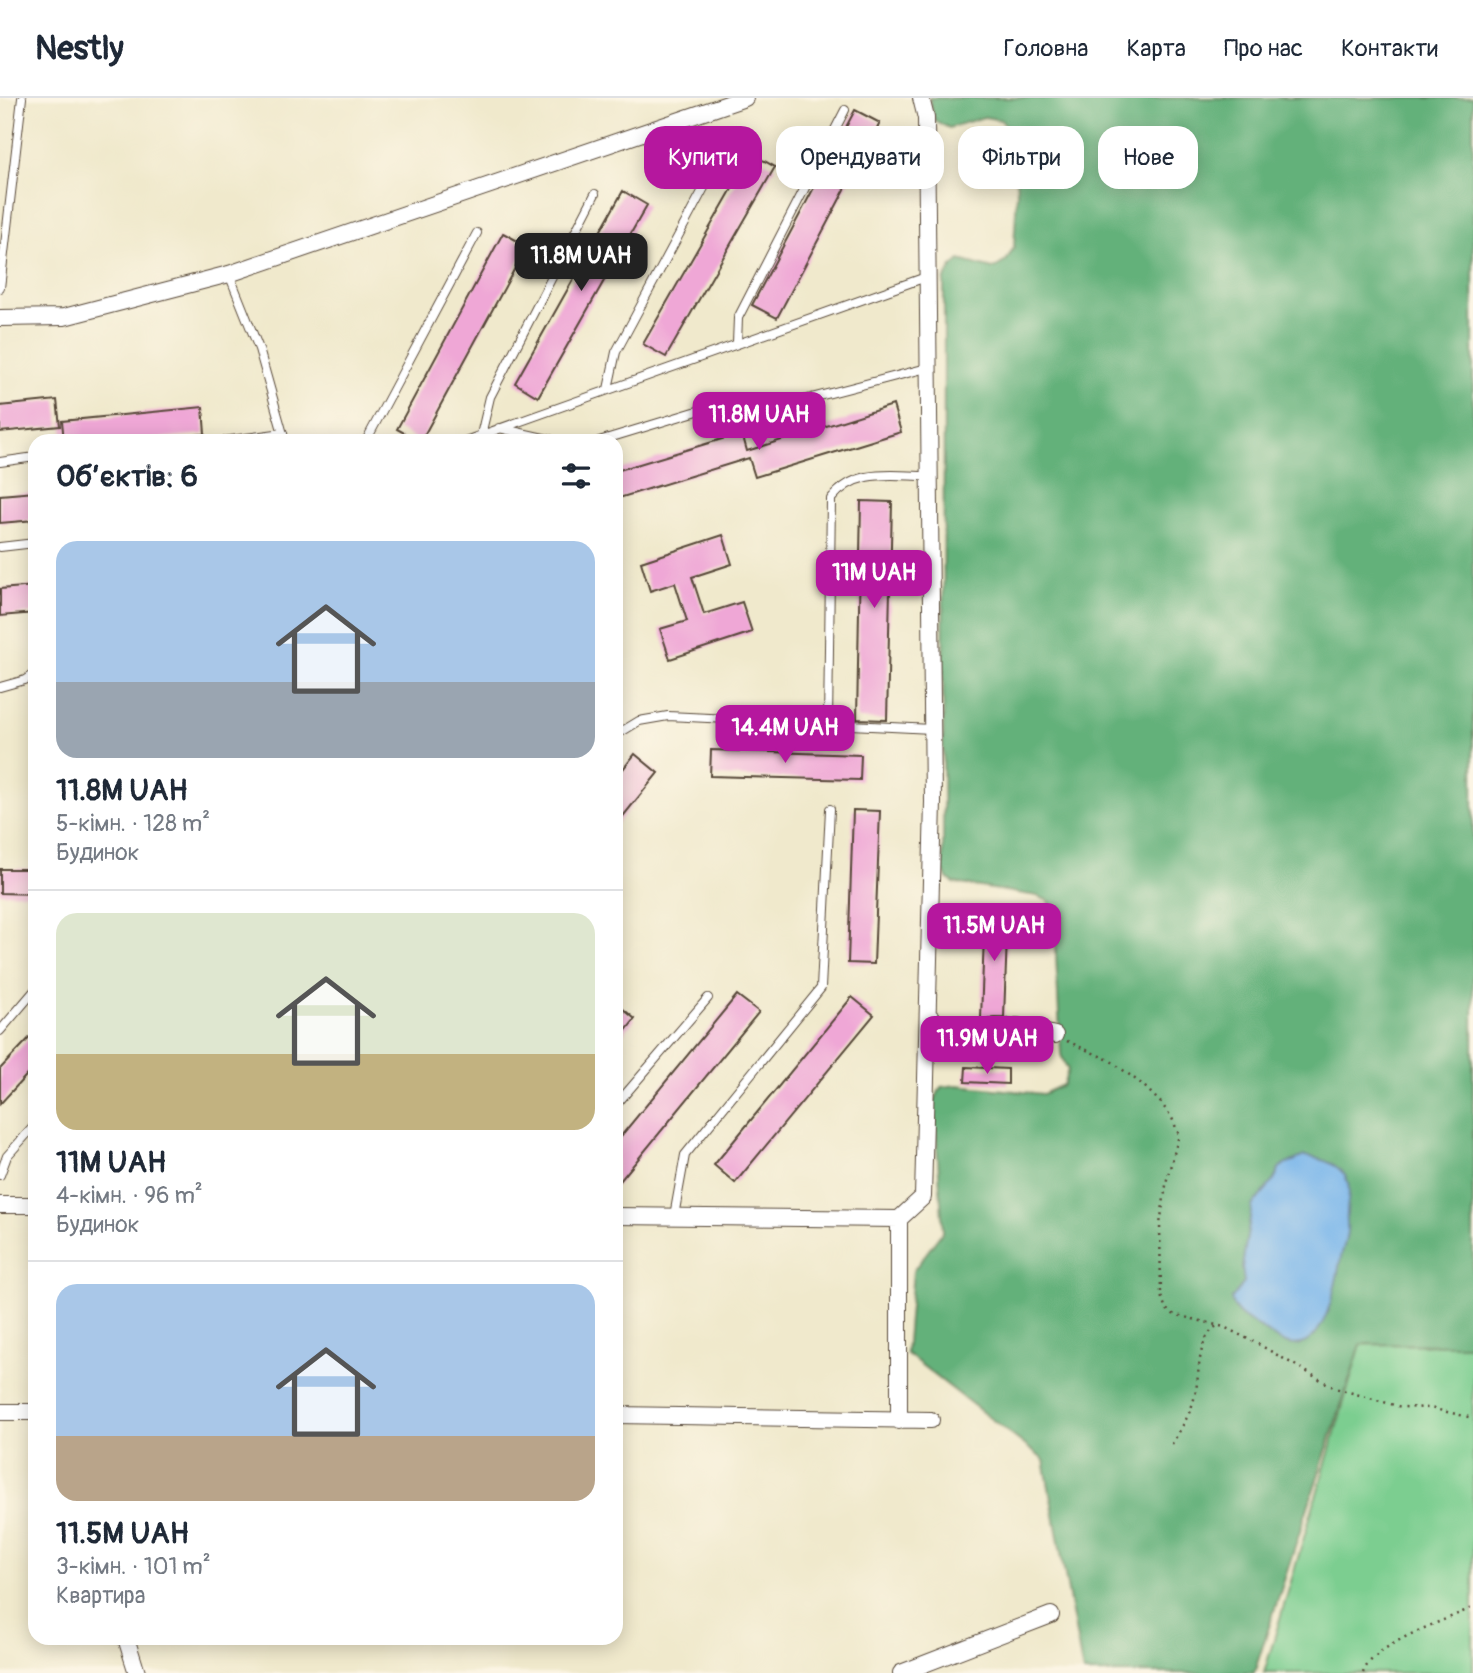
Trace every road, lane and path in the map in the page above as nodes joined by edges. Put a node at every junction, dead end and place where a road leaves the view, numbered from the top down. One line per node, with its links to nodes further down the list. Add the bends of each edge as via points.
1 (22, 98): 10 (lane)
2 (745, 98): 8 (street)
3 (921, 98): 9 (street, via 926,118)
4 (845, 110): 12 (lane, via 738,318)
5 (703, 189): 14 (lane, via 616,352)
6 (595, 194): 18 (lane, via 490,397)
7 (477, 233): 17 (lane)
8 (229, 274): 11 (street, via 64,317); 16 (lane, via 259,349)
9 (926, 276): 12 (lane); 13 (street)
10 (0, 288)
11 (0, 318)
12 (737, 343): 14 (lane)
13 (928, 368): 21 (lane, via 746,415 714,406); 24 (street)
14 (608, 388): 15 (lane)
15 (499, 428): 19 (lane); 20 (lane)
16 (283, 434)
17 (370, 434)
18 (481, 434)
19 (484, 434)
20 (526, 434)
21 (621, 434)
22 (28, 458): 23 (lane)
23 (0, 462)
24 (929, 476): 29 (lane, via 866,475 848,483 831,499); 30 (street)
25 (28, 544): 26 (lane)
26 (0, 547)
27 (28, 678): 28 (lane)
28 (0, 687)
29 (828, 723): 30 (lane); 31 (lane, via 668,716 639,721)
30 (932, 729): 35 (street)
31 (623, 731)
32 (830, 809): 44 (lane, via 821,988 685,1155)
33 (28, 998): 36 (lane)
34 (708, 998): 38 (lane)
35 (928, 1015): 37 (street, via 949,1029 1017,1026); 45 (street, via 923,1197)
36 (0, 1031)
37 (1055, 1035): 46 (path, via 1111,1061 1143,1085 1172,1118 1179,1135 1160,1224 1161,1296 1173,1314)
38 (623, 1097)
39 (28, 1133): 40 (lane, via 7,1156)
40 (0, 1175)
41 (0, 1205): 42 (street)
42 (28, 1205)
43 (623, 1216): 44 (street)
44 (674, 1216): 45 (street)
45 (900, 1219): 52 (street)
46 (1219, 1325): 50 (path, via 1335,1388 1401,1407); 53 (path, via 1204,1346 1195,1398)
47 (0, 1412): 48 (street)
48 (28, 1412)
49 (623, 1415): 52 (street)
50 (1473, 1418)
51 (931, 1420): 52 (street)
52 (899, 1421)
53 (1172, 1444)
54 (1473, 1607): 59 (path, via 1406,1636 1374,1657)
55 (1051, 1615): 58 (street)
56 (128, 1645): 57 (street)
57 (137, 1673)
58 (901, 1673)
59 (1363, 1673)

